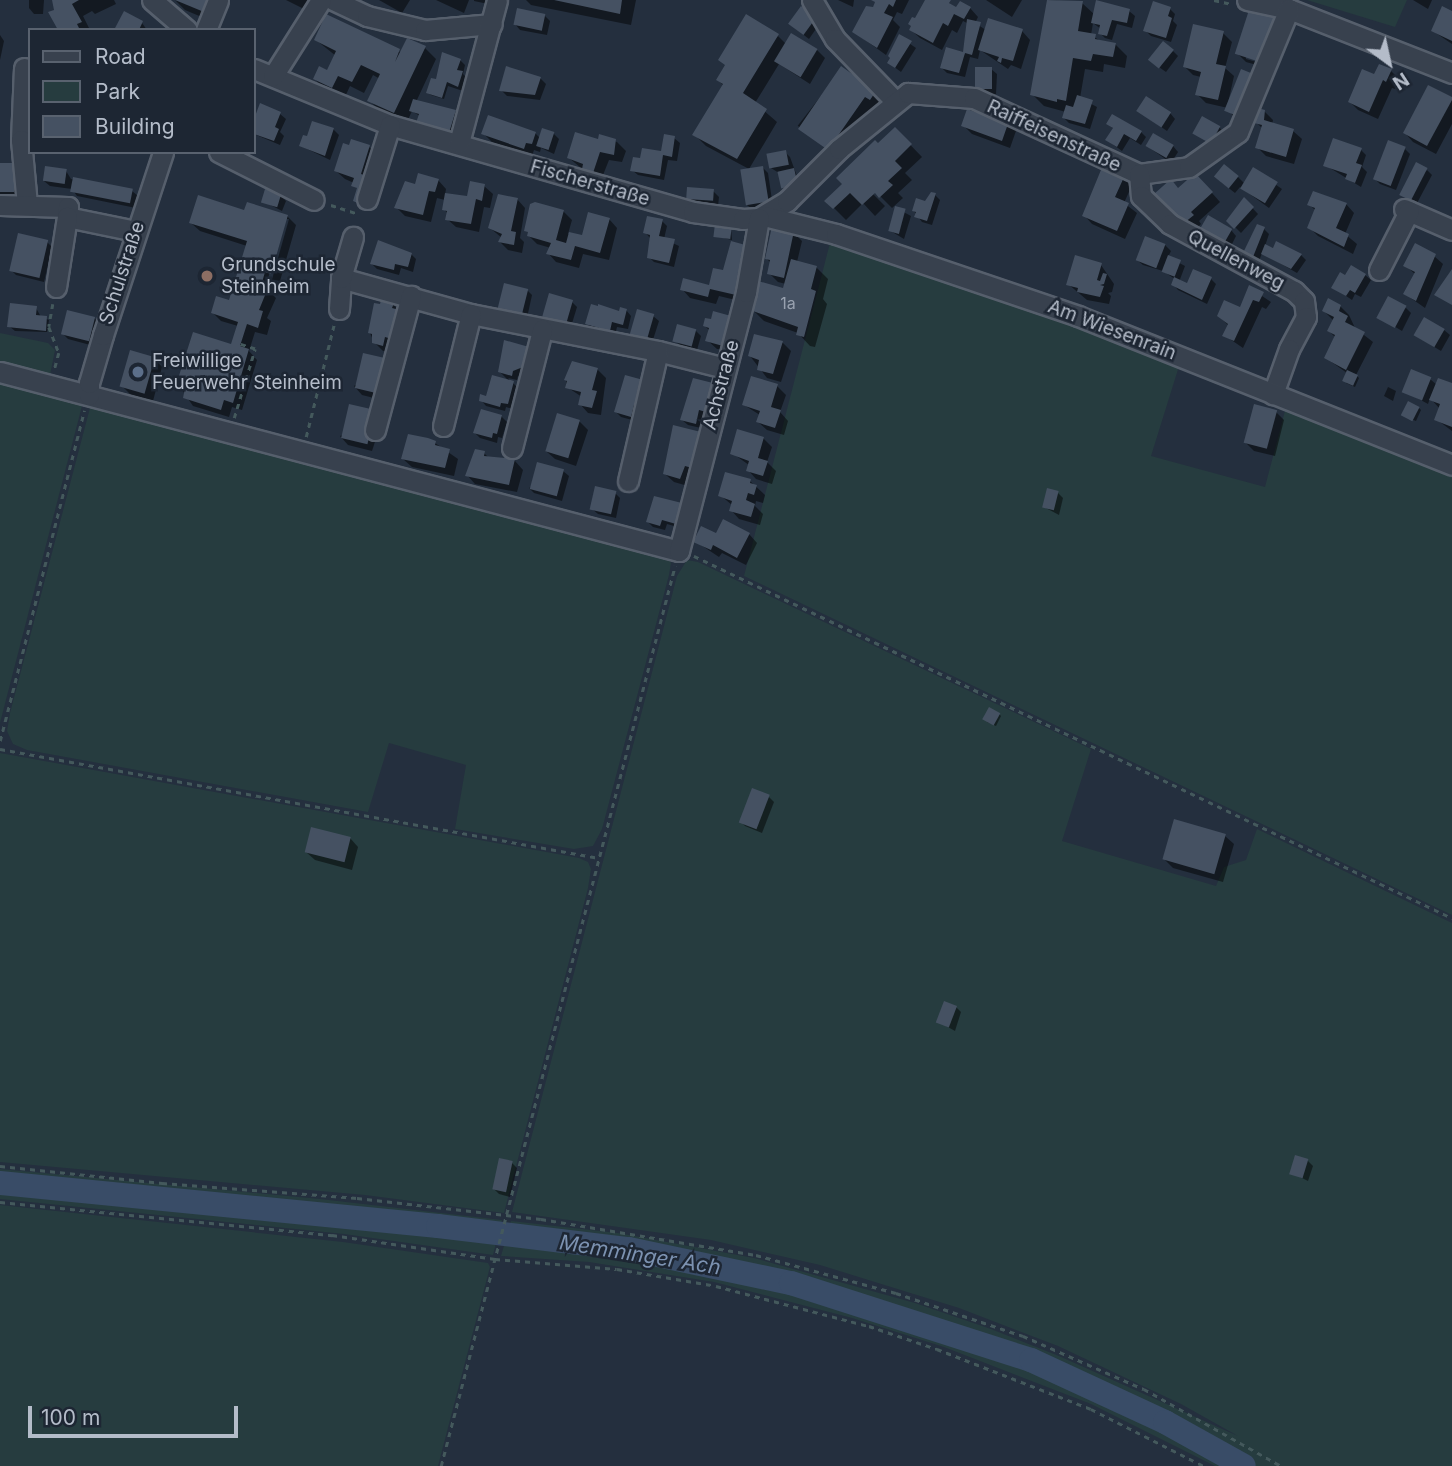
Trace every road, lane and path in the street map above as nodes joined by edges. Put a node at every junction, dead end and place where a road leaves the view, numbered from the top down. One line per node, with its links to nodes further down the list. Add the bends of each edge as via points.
1 (152, 0): 10 (street)
2 (218, 0): 11 (street)
3 (321, 0): 15 (street)
4 (334, 0): 9 (street, via 367,16 425,30)
5 (497, 0): 9 (street)
6 (812, 0): 16 (street, via 835,39)
7 (1247, 0): 8 (street)
8 (1289, 9): 14 (street); 21 (street, Raiffeisenstraße, via 1238,132 1189,167)
9 (492, 24): 18 (street)
10 (185, 28)
11 (207, 28)
12 (24, 68): 25 (street, via 21,140)
13 (256, 70): 15 (street, Fischerstraße)
14 (1452, 73)
15 (273, 76): 17 (street, Fischerstraße)
16 (895, 101): 21 (street, Raiffeisenstraße, via 908,93 974,98); 27 (street, via 787,201)
17 (390, 125): 18 (street, Fischerstraße); 22 (street)
18 (459, 143): 27 (street, Fischerstraße, via 693,212)
19 (162, 154): 29 (street, Schulstraße)
20 (223, 154): 23 (street)
21 (1139, 174): 43 (street, Quellenweg, via 1142,196 1170,224 1294,291 1304,301 1306,317)
22 (368, 199): 23 (path, via 362,215)
23 (314, 200)
24 (0, 205): 25 (street)
25 (27, 205): 26 (street, via 68,207)
26 (66, 217): 29 (street); 33 (street)
27 (762, 217): 40 (street, Achstraße); 43 (street, Am Wiesenrain, via 836,234 1065,311)
28 (1452, 230): 31 (street, via 1407,210)
29 (135, 232): 44 (street, Schulstraße)
30 (353, 237): 32 (street)
31 (1380, 270)
32 (341, 278): 34 (street); 35 (street)
33 (56, 287): 42 (path, via 49,327 59,353)
34 (411, 296): 36 (street); 46 (street)
35 (339, 309): 49 (path)
36 (471, 314): 37 (street); 45 (street)
37 (542, 330): 39 (street); 48 (street)
38 (240, 344): 47 (path, via 255,349)
39 (658, 351): 40 (street); 51 (street)
40 (725, 368): 52 (street, Achstraße)
41 (0, 372): 42 (street)
42 (50, 385): 44 (street)
43 (1273, 394): 50 (street, Am Wiesenrain)
44 (89, 395): 47 (street); 53 (path)
45 (443, 426)
46 (375, 430)
47 (230, 432): 49 (street)
48 (512, 448)
49 (302, 450): 52 (street)
50 (1452, 465)
51 (628, 481)
52 (679, 551): 55 (path); 56 (path)
53 (0, 741)
54 (0, 749): 55 (path)
55 (600, 858): 59 (path)
56 (1452, 918)
57 (0, 1166): 59 (path, via 357,1198)
58 (0, 1202): 60 (path, via 332,1235)
59 (507, 1217): 60 (path); 63 (path, via 592,1226 742,1252 896,1293 1023,1336 1144,1389)
60 (495, 1259): 61 (path); 62 (path, via 603,1268 716,1286 869,1326 1091,1409)
61 (441, 1466)
62 (1204, 1466)
63 (1280, 1466)

